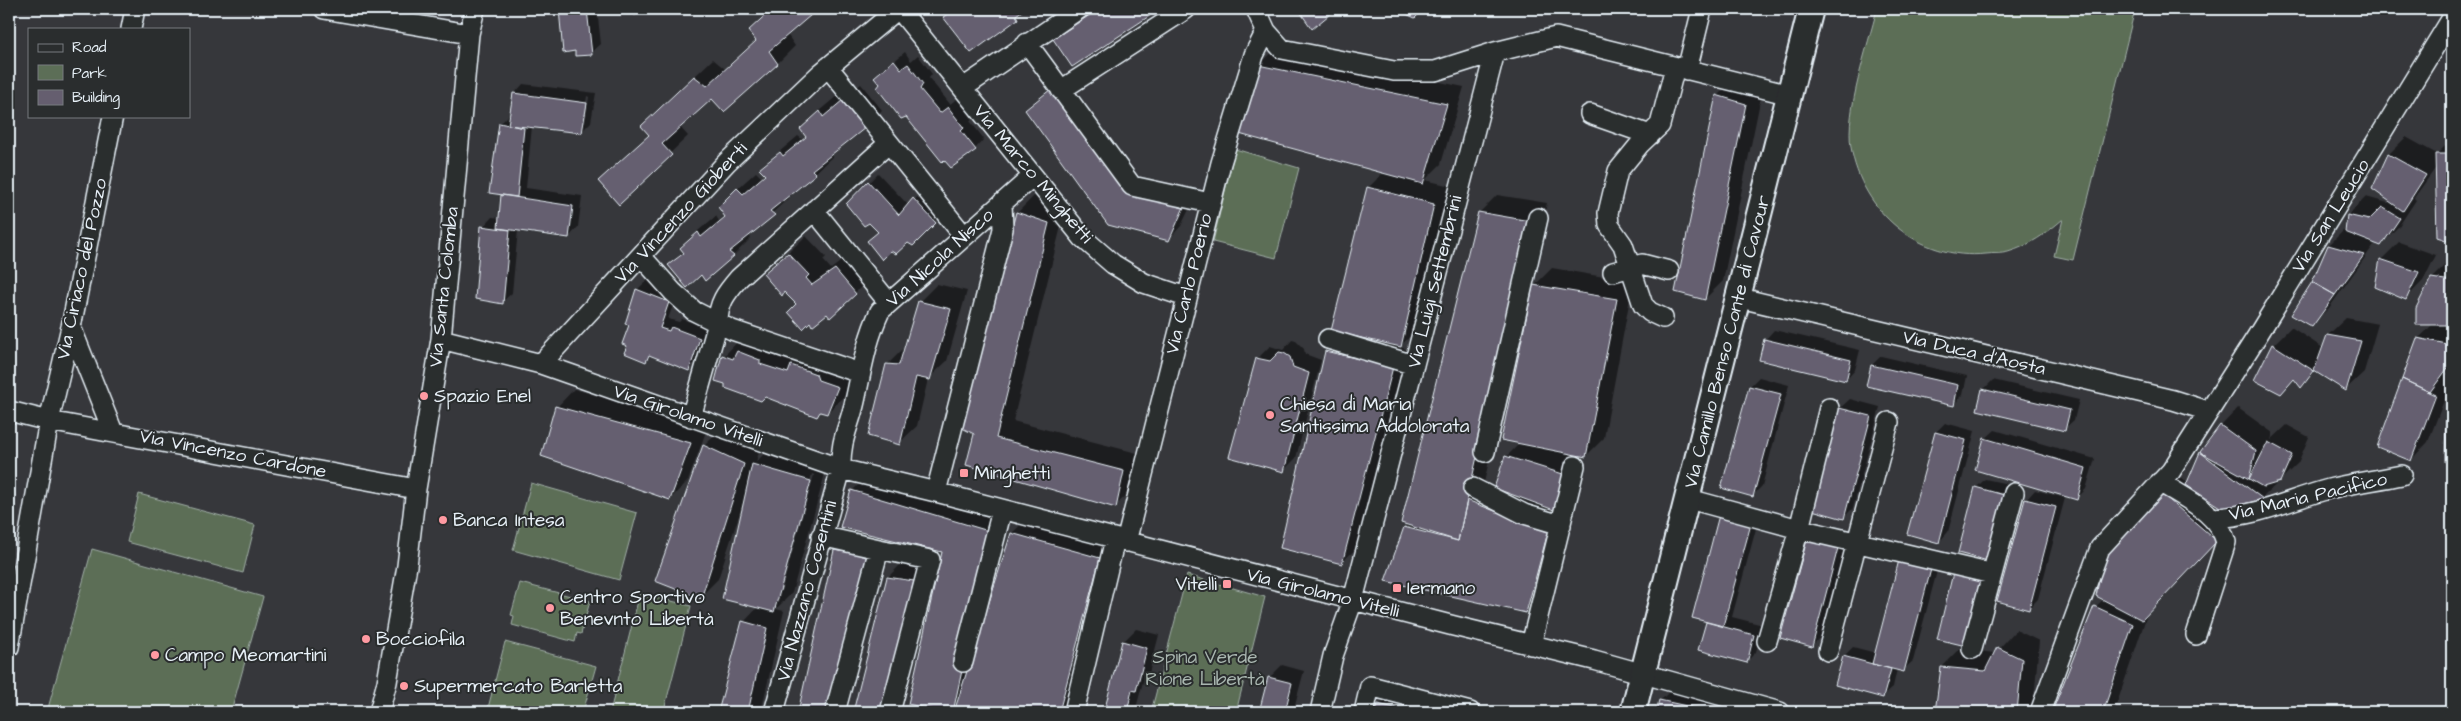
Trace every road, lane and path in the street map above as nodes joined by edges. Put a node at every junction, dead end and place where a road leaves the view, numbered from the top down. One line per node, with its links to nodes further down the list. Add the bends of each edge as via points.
1 (135, 9): 11 (street)
2 (324, 9): 13 (street)
3 (475, 9): 13 (street, Via Santa Colomba)
4 (899, 9): 16 (street, Via Vincenzo Gioberti); 18 (street, Via Marco Minghetti)
5 (1079, 9): 14 (street, Via Marco Minghetti)
6 (1186, 9): 19 (street)
7 (1256, 9): 12 (street)
8 (1702, 9): 17 (street)
9 (1811, 9): 20 (main road, Via Camillo Benso Conte di Cavour)
10 (2452, 18): 47 (street, Via San Leucio)
11 (130, 28)
12 (1266, 31): 15 (street, via 1282,49 1394,71 1435,71); 26 (street, Via Carlo Poerio, via 1254,55)
13 (469, 34): 40 (street, Via Santa Colomba)
14 (1027, 43): 18 (street, Via Marco Minghetti); 19 (street)
15 (1495, 52): 17 (street, via 1556,37); 43 (street, Via Luigi Settembrini)
16 (828, 67): 24 (street); 31 (street, Via Vincenzo Gioberti, via 727,162)
17 (1681, 68): 20 (street); 23 (street, via 1660,125)
18 (963, 88): 25 (street, Via Marco Minghetti)
19 (1062, 90): 26 (street, via 1132,186)
20 (1790, 95): 35 (main road, Via Camillo Benso Conte di Cavour)
21 (1590, 114): 23 (street)
22 (113, 118): 39 (street, Via Ciriaco del Pozzo)
23 (1650, 134): 32 (street, via 1618,171 1608,213 1609,226 1623,245)
24 (889, 143): 28 (street); 30 (street)
25 (1033, 176): 27 (street, Via Nicola Nisco); 34 (street, Via Marco Minghetti, via 1082,238 1113,264 1144,283)
26 (1210, 203): 34 (street, Via Carlo Poerio)
27 (1002, 204): 30 (street, Via Nicola Nisco); 59 (street, via 1003,229)
28 (814, 210): 36 (street); 38 (street, via 739,278 721,299)
29 (1538, 218): 52 (street)
30 (964, 236): 36 (street, Via Nicola Nisco)
31 (640, 256): 38 (street, via 694,311); 42 (street, Via Vincenzo Gioberti)
32 (1622, 270): 33 (street, via 1642,264); 37 (street, via 1643,305)
33 (1669, 271)
34 (1186, 297): 67 (street, Via Carlo Poerio)
35 (1740, 298): 47 (street, Via Duca d'Aosta); 61 (main road, Via Camillo Benso Conte di Cavour)
36 (889, 302): 44 (street, Via Nicola Nisco, via 880,311 869,334)
37 (1662, 318)
38 (718, 323): 44 (street); 48 (street)
39 (70, 327): 49 (street, Via Ciriaco del Pozzo); 51 (street)
40 (441, 339): 42 (street, Via Girolamo Vitelli); 58 (street, Via Santa Colomba)
41 (1328, 340): 43 (street)
42 (541, 364): 48 (street, Via Girolamo Vitelli)
43 (1414, 365): 71 (street, Via Luigi Settembrini)
44 (860, 373): 54 (street, Via Nicola Nisco, via 855,402 840,448)
45 (1829, 408): 65 (street)
46 (9, 411): 49 (street, Via Vincenzo Cardone)
47 (2208, 411): 56 (street, via 2171,471)
48 (691, 417): 54 (street, Via Girolamo Vitelli)
49 (49, 421): 51 (street, Via Vincenzo Cardone); 75 (street, Via Ciriaco del Pozzo)
50 (1889, 422): 68 (street)
51 (113, 432): 58 (street, Via Vincenzo Cardone)
52 (1485, 452)
53 (1575, 466): 64 (street)
54 (841, 469): 59 (street, Via Girolamo Vitelli); 66 (street, Via Nazzano Cosentini)
55 (2402, 475): 63 (street, Via Maria Pacifico, via 2329,489 2240,517)
56 (2160, 482): 63 (street, Via Maria Pacifico); 90 (street, via 2100,548)
57 (1474, 488): 64 (street, via 1524,514)
58 (416, 489): 80 (street, Via Santa Colomba, via 407,566)
59 (936, 492): 62 (street, Via Girolamo Vitelli)
60 (2014, 493): 70 (street)
61 (1689, 500): 65 (street); 79 (main road, Via Camillo Benso Conte di Cavour)
62 (1002, 510): 67 (street, Via Girolamo Vitelli); 78 (street)
63 (2214, 518): 72 (street, Via Maria Pacifico, via 2223,529 2226,542)
64 (1561, 525): 74 (street)
65 (1799, 529): 68 (street); 73 (street)
66 (821, 536): 69 (street); 81 (street, Via Nazzano Cosentini)
67 (1120, 541): 71 (street, Via Girolamo Vitelli); 84 (street)
68 (1856, 543): 70 (street); 77 (street)
69 (879, 549): 82 (street); 83 (street, via 930,560)
70 (1992, 574): 76 (street)
71 (1353, 600): 74 (street, Via Girolamo Vitelli); 85 (street, Via Luigi Settembrini, via 1333,656)
72 (2196, 635)
73 (1767, 641)
74 (1531, 644): 79 (street, Via Girolamo Vitelli)
75 (9, 647)
76 (1972, 649)
77 (1828, 651)
78 (963, 662)
79 (1642, 674): 88 (main road, Via Camillo Benso Conte di Cavour); 89 (street, Via Girolamo Vitelli)
80 (379, 712)
81 (774, 712)
82 (835, 712)
83 (890, 712)
84 (1074, 712)
85 (1320, 712)
86 (1364, 712): 87 (street, via 1370,686)
87 (1470, 712)
88 (1634, 712)
89 (1780, 712)
90 (2040, 712)

